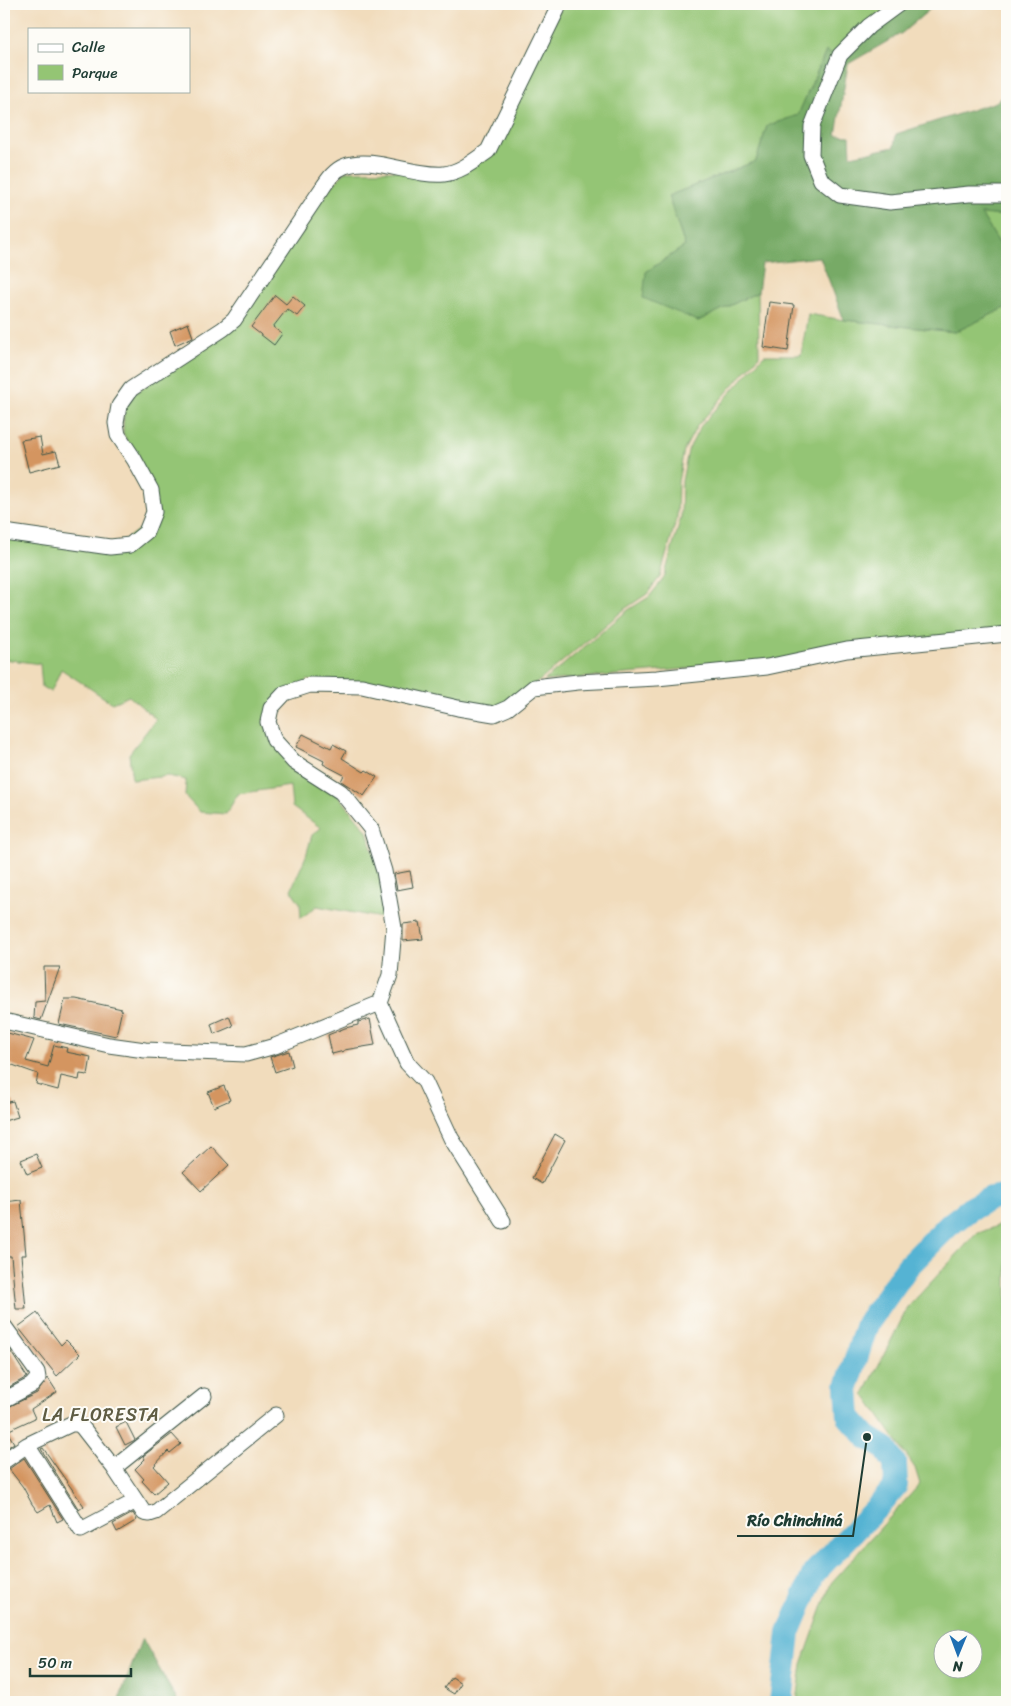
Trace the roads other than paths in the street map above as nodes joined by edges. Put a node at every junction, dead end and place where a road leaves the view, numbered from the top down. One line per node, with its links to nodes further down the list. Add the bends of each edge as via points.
1 (558, 4): 4 (street, via 558,10 488,151 467,166 444,174 406,171 364,161 344,166 331,176 234,320 131,389 119,406 116,422 118,435 151,490 154,512 146,532 130,544 110,547)
2 (899, 4): 3 (street, via 869,26 840,55 812,126 811,155 821,180 840,196 890,202 969,194)
3 (1007, 194)
4 (4, 532)
5 (1007, 634): 6 (street, via 847,650 768,667 534,687 508,708 494,714 362,686 310,685 285,693 271,708 268,722 274,740 294,762 341,792 372,829 384,871 394,928 390,975)
6 (380, 1002): 7 (street, via 246,1054 145,1050); 8 (street, via 407,1063 424,1082 451,1138)
7 (4, 1021)
8 (503, 1221)
9 (4, 1326): 10 (street); 12 (street, via 38,1378)
10 (4, 1341)
11 (204, 1396): 16 (street)
12 (4, 1400)
13 (276, 1415): 17 (street, via 156,1512 144,1513)
14 (27, 1445): 15 (street); 16 (street, via 71,1424 78,1424); 17 (street, via 81,1530)
15 (4, 1461)
16 (114, 1468): 17 (street)
17 (136, 1501)

